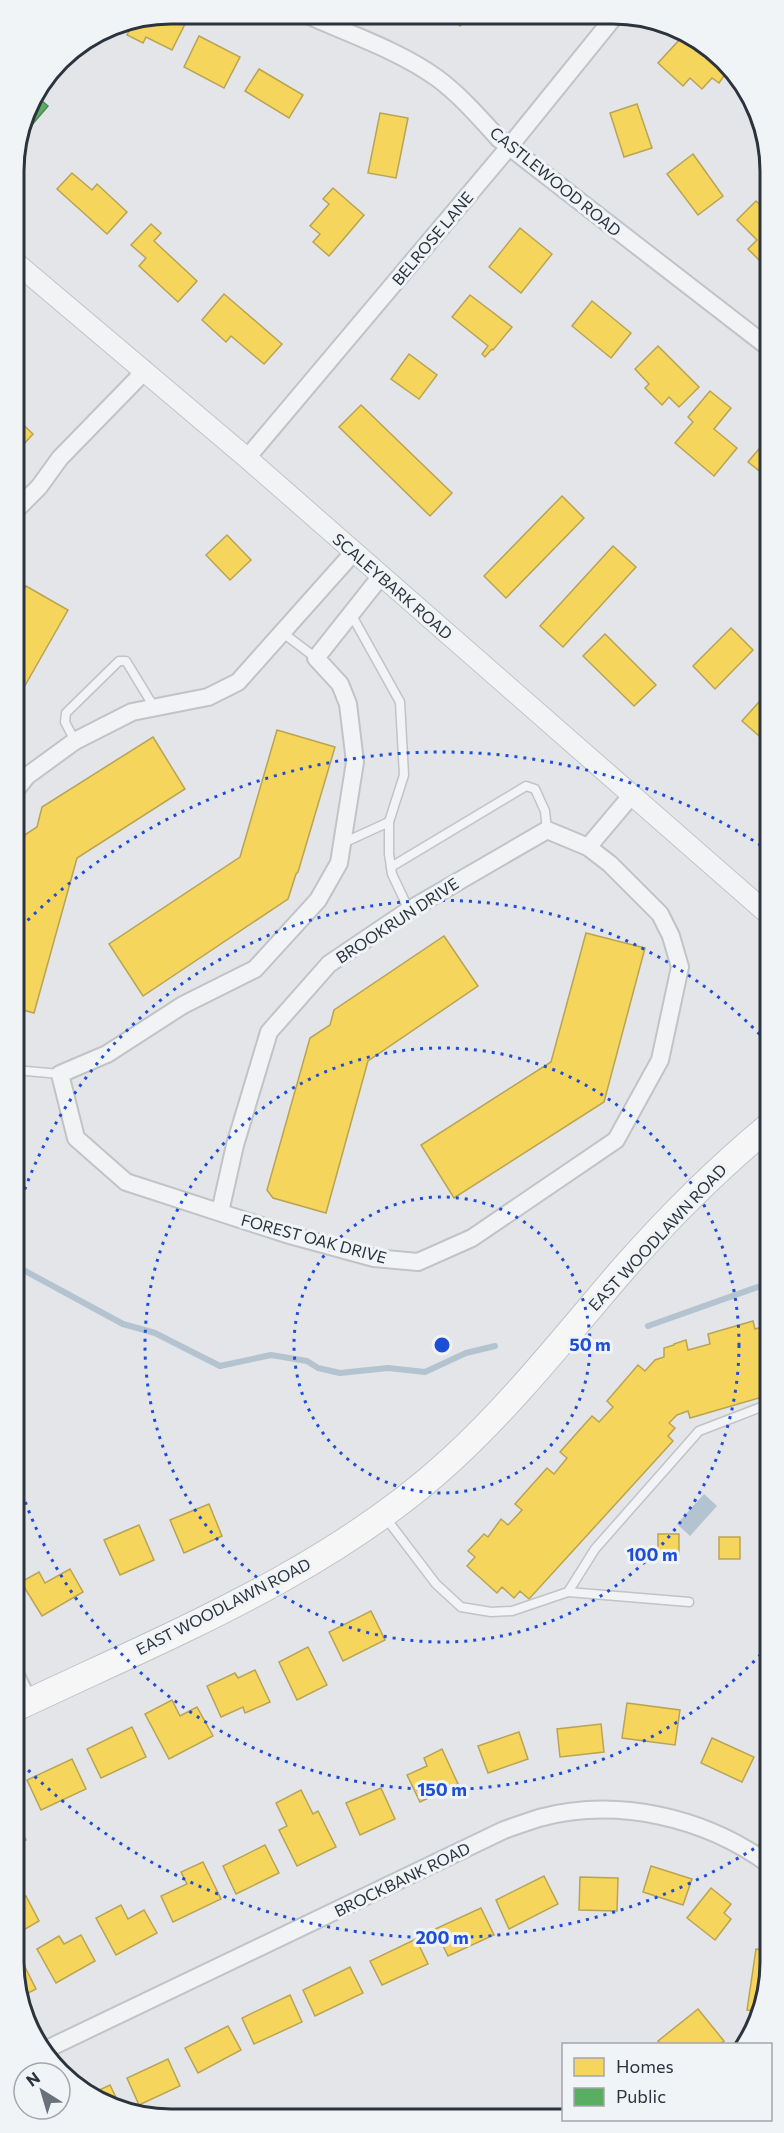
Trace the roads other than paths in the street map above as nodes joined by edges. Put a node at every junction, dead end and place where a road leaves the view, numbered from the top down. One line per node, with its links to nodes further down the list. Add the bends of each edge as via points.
1 (326, 24): 3 (street, CASTLEWOOD ROAD, via 426,71)
2 (609, 24): 3 (street, BELROSE LANE)
3 (509, 147): 5 (street, CASTLEWOOD ROAD); 7 (street, BELROSE LANE)
4 (24, 269): 6 (street, SCALEYBARK ROAD)
5 (760, 341)
6 (144, 369): 7 (street, SCALEYBARK ROAD); 8 (street)
7 (247, 458): 9 (street, SCALEYBARK ROAD)
8 (24, 502)
9 (354, 553): 10 (street, SCALEYBARK ROAD); 12 (street)
10 (381, 576): 11 (street); 17 (street, SCALEYBARK ROAD)
11 (350, 614): 13 (street); 18 (lane, via 400,702 404,775)
12 (283, 633): 13 (lane); 14 (street, via 238,682 208,698)
13 (316, 657): 20 (street, via 340,684 348,704 355,762)
14 (154, 707): 15 (street, via 132,712); 15 (lane, via 126,661 119,661 66,713 65,722)
15 (75, 741): 16 (street)
16 (24, 780)
17 (631, 796): 21 (street); 23 (street, SCALEYBARK ROAD)
18 (389, 822): 20 (lane); 22 (lane)
19 (547, 830): 21 (street); 22 (lane, via 545,811 535,789 526,786); 24 (street, BROOKRUN DRIVE)
20 (343, 843): 26 (street, via 339,863 318,900 255,969 183,1005 107,1054)
21 (588, 847): 28 (street, FOREST OAK DRIVE, via 660,914 680,967 660,1060 616,1140 472,1238 418,1262 374,1257)
22 (391, 867): 24 (lane)
23 (760, 907)
24 (409, 910): 28 (street, BROOKRUN DRIVE, via 329,964 269,1032 235,1145)
25 (24, 1071): 26 (lane)
26 (60, 1074): 28 (street, FOREST OAK DRIVE, via 76,1138 84,1146 126,1182)
27 (760, 1133): 30 (main road, EAST WOODLAWN ROAD, via 674,1214 516,1396 451,1460)
28 (220, 1212)
29 (760, 1407): 31 (lane, via 699,1431 595,1549)
30 (383, 1514): 31 (lane, via 436,1584 461,1607 513,1611); 33 (main road, EAST WOODLAWN ROAD, via 254,1594)
31 (568, 1592): 32 (lane)
32 (689, 1602)
33 (24, 1704)
34 (760, 1859): 35 (street, BROCKBANK ROAD, via 695,1825 657,1815 617,1810 540,1818 504,1830)
35 (51, 2047)

